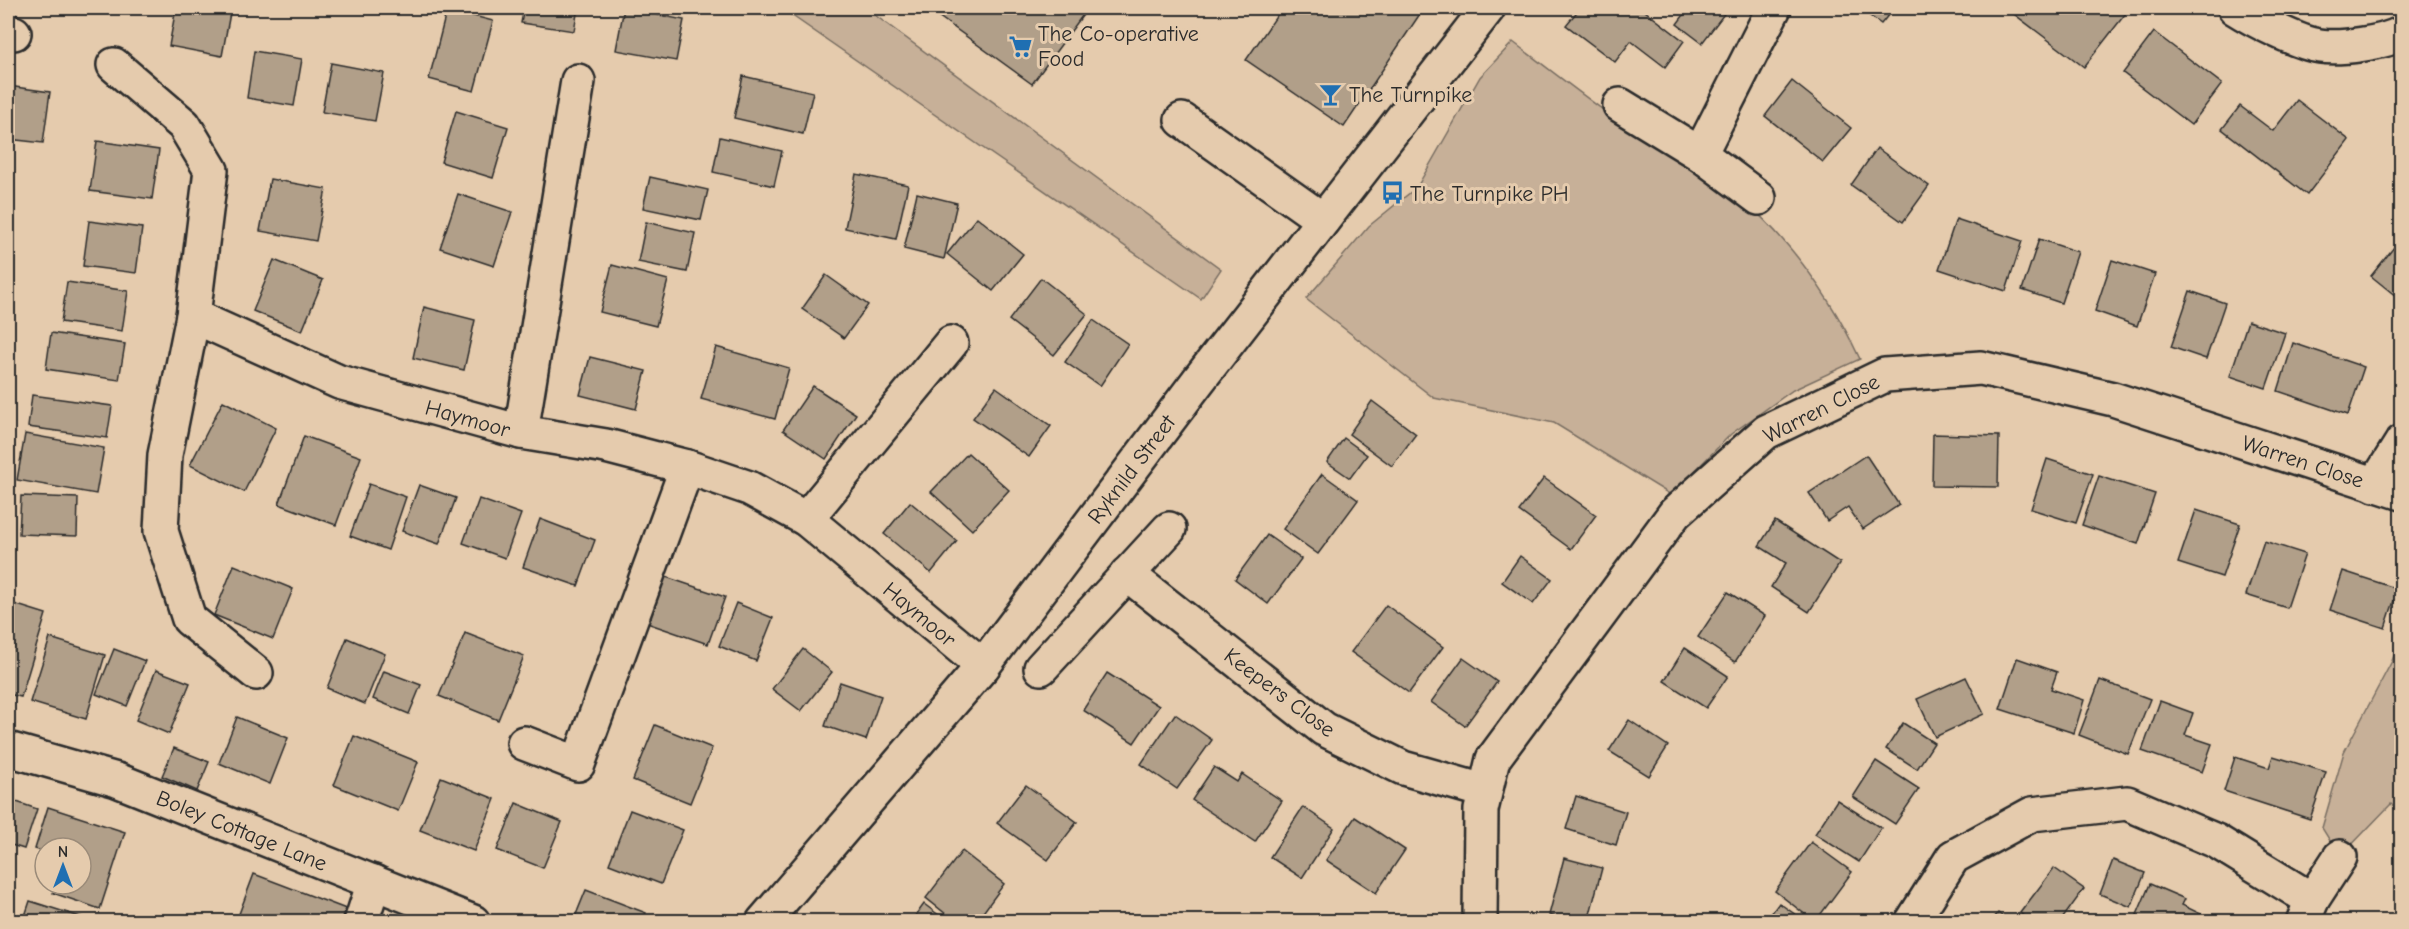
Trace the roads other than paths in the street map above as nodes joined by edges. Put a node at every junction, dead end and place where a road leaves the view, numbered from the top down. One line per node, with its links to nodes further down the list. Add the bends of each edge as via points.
1 (1488, 8): 11 (street, Ryknild Street)
2 (1774, 8): 9 (street)
3 (2235, 8): 4 (street, via 2257,23 2319,46 2387,42)
4 (2402, 33)
5 (114, 65): 12 (street, via 184,125 211,170)
6 (578, 81): 14 (street)
7 (1620, 105): 9 (street)
8 (1182, 120): 11 (street)
9 (1700, 154): 10 (street)
10 (1759, 198)
11 (1323, 220): 21 (street, Ryknild Street)
12 (193, 316): 14 (street, Haymoor, via 339,382); 23 (street, via 165,454 161,531 189,619)
13 (951, 343): 18 (street)
14 (521, 432): 16 (street, Haymoor, via 606,446)
15 (2402, 442): 17 (street, Warren Close)
16 (687, 467): 18 (street, Haymoor, via 749,488); 24 (street, via 578,764)
17 (2388, 489): 26 (street, Warren Close, via 2113,399 1981,368 1885,375 1766,432 1675,513 1493,759)
18 (806, 519): 21 (street, Haymoor)
19 (1169, 530): 20 (street)
20 (1127, 574): 22 (street); 26 (street, Keepers Close, via 1324,729 1403,768)
21 (983, 666): 32 (street, Ryknild Street)
22 (1041, 668)
23 (256, 673)
24 (524, 743)
25 (8, 749): 28 (street, Boley Cottage Lane, via 117,780)
26 (1484, 791): 33 (street, Warren Close)
27 (2340, 857): 29 (street)
28 (375, 882): 30 (street); 31 (street, Boley Cottage Lane)
29 (2308, 911): 34 (street, via 2216,841 2127,803 2032,814 1953,857)
30 (361, 921)
31 (473, 921)
32 (763, 921)
33 (1480, 921)
34 (1911, 921)

